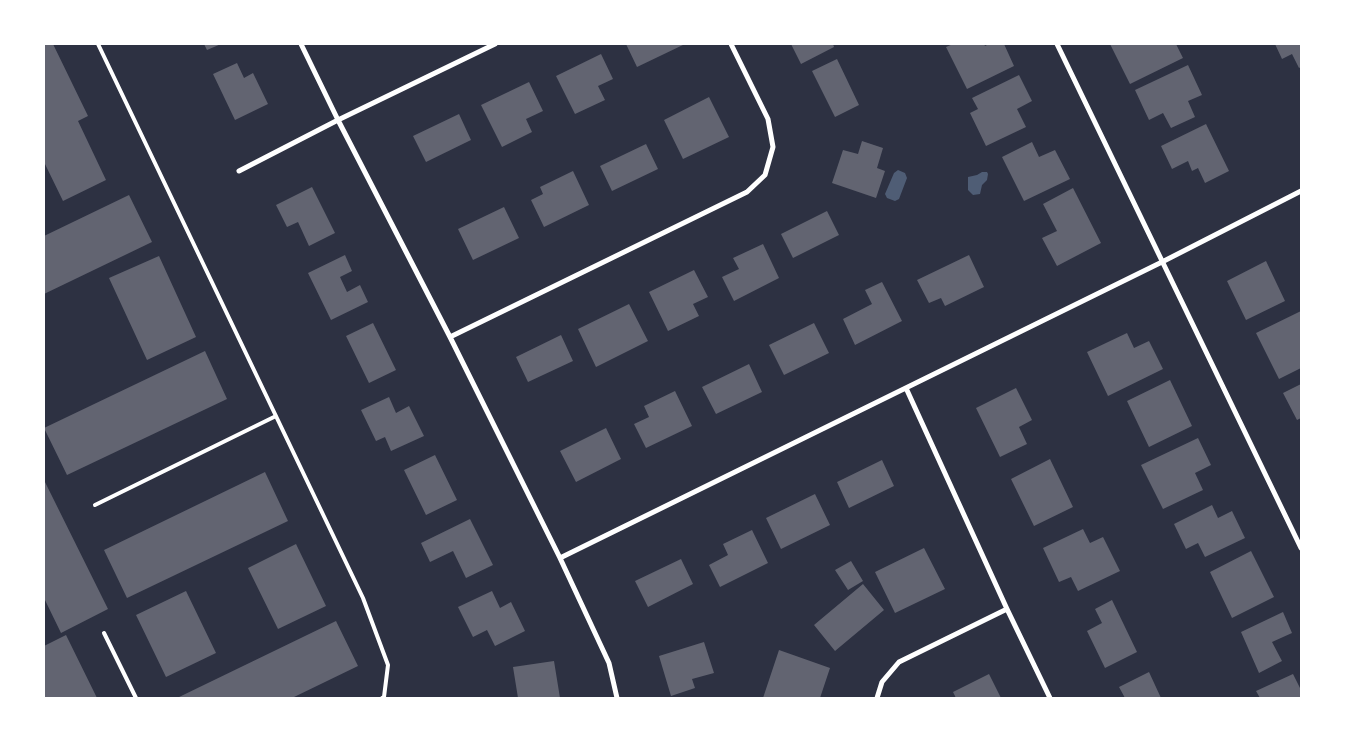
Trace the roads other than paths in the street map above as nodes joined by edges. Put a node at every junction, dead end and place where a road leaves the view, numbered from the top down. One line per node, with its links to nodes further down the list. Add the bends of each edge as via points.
1 (98, 44): 12 (lane)
2 (300, 44): 6 (street)
3 (495, 44): 6 (street)
4 (731, 44): 10 (street, via 768,120 773,147 765,175 747,192)
5 (1057, 44): 9 (street)
6 (338, 120): 7 (street); 10 (street)
7 (239, 171)
8 (1301, 191): 9 (street)
9 (1162, 262): 11 (street); 14 (street)
10 (450, 337): 15 (street)
11 (906, 388): 15 (street); 16 (street)
12 (276, 416): 13 (lane); 19 (lane, via 364,598 388,665)
13 (95, 505)
14 (1301, 548)
15 (560, 558): 20 (street, via 609,663)
16 (1007, 609): 21 (street, via 899,662 882,682); 22 (street)
17 (104, 633): 18 (lane)
18 (136, 698)
19 (382, 698)
20 (617, 698)
21 (876, 698)
22 (1050, 698)

